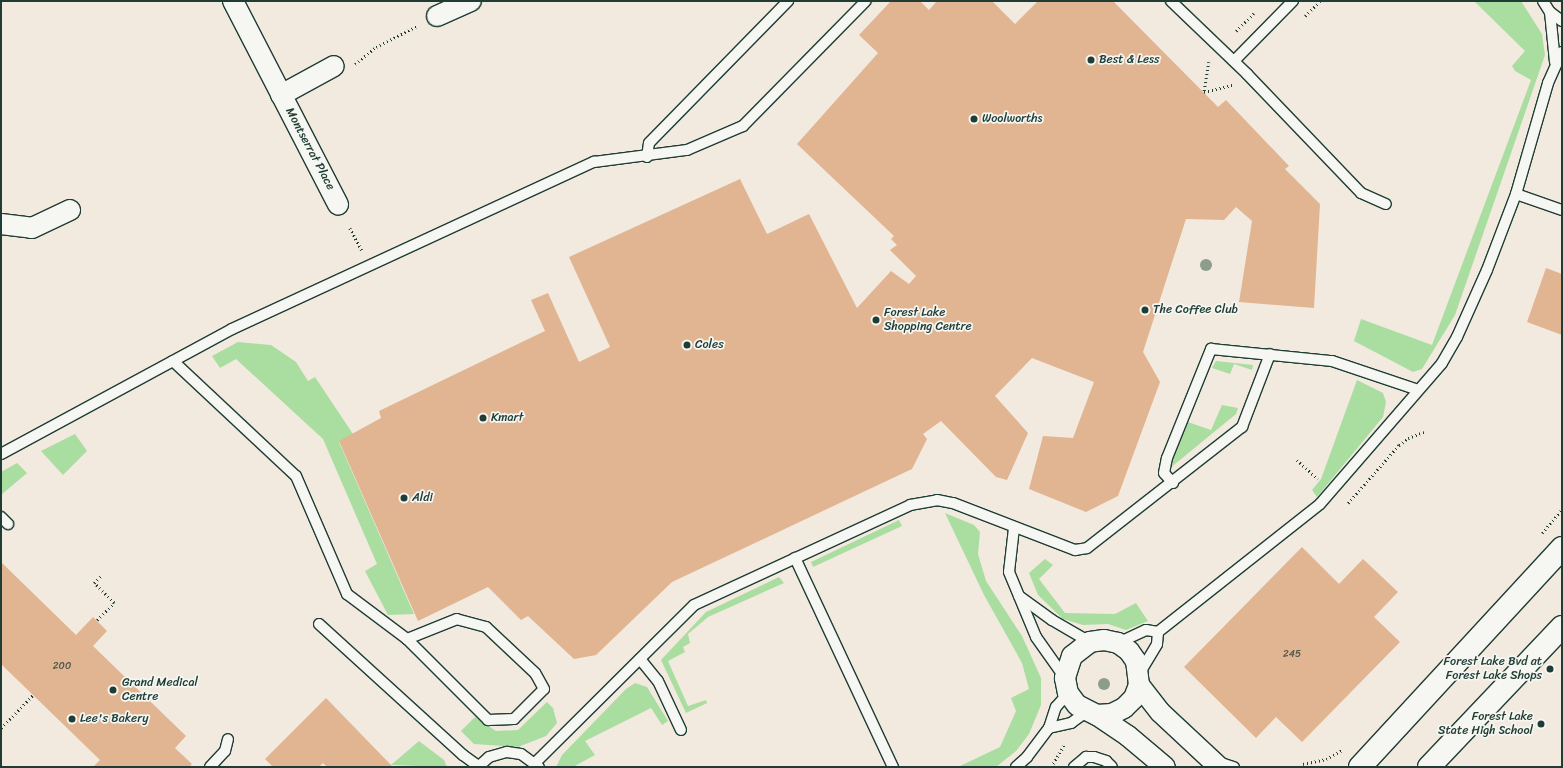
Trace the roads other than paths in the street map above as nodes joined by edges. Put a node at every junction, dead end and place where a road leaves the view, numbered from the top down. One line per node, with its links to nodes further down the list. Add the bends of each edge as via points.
1 (233, 1): 15 (street, Montserrat Place)
2 (470, 1): 9 (street)
3 (788, 1): 16 (lane, via 648,143)
4 (866, 1): 16 (lane, via 743,126 687,150)
5 (1171, 1): 12 (lane)
6 (1293, 1): 12 (lane)
7 (1543, 1): 8 (lane)
8 (1550, 12): 10 (lane); 13 (lane)
9 (437, 16)
10 (1562, 21)
11 (1562, 52): 13 (lane)
12 (1234, 61): 19 (lane, via 1361,193)
13 (1555, 62): 17 (lane)
14 (342, 68): 15 (street, Montserrat Place)
15 (281, 95): 18 (street, Montserrat Place)
16 (647, 158): 24 (lane, via 594,162 232,329)
17 (1516, 194): 21 (lane); 25 (lane, via 1457,338 1442,363)
18 (338, 204)
19 (1386, 204)
20 (70, 210): 22 (street, via 32,228)
21 (1562, 210)
22 (1, 224)
23 (1270, 354): 25 (lane, via 1332,361); 27 (lane, via 1242,427); 27 (lane, via 1211,349 1167,458 1164,473)
24 (174, 361): 26 (lane); 35 (lane, via 296,476 347,594)
25 (1418, 390): 34 (lane, via 1320,504)
26 (1, 454)
27 (1172, 483): 28 (lane, via 1081,550)
28 (1014, 528): 30 (lane, via 953,503 937,500 910,505); 31 (lane, via 1009,572)
29 (1562, 548): 55 (main road)
30 (795, 558): 38 (lane, via 694,605); 49 (lane)
31 (1019, 596): 36 (lane, via 1052,620); 40 (lane, via 1036,637)
32 (319, 624): 47 (lane, via 449,740 462,755)
33 (1562, 627): 56 (main road)
34 (1158, 632): 37 (lane, via 1146,630); 39 (lane, via 1157,644)
35 (407, 639): 35 (lane, via 457,619 486,627 535,673 544,689 514,719 488,720)
36 (1090, 642): 37 (street, via 1104,640); 40 (street, via 1072,656)
37 (1118, 643): 39 (street, via 1129,651)
38 (640, 659): 43 (lane, via 658,681); 46 (lane)
39 (1140, 679): 41 (street, via 1134,698 1124,708 1112,714); 45 (street, via 1160,712)
40 (1066, 685): 41 (street, via 1077,705); 42 (lane)
41 (1092, 713): 42 (lane, via 1071,723); 53 (street, via 1128,736)
42 (1049, 728): 50 (lane, via 1027,758)
43 (681, 730)
44 (228, 739): 48 (lane, via 226,751)
45 (1215, 764): 54 (lane)
46 (537, 765): 47 (lane, via 521,754 507,752 489,757)
47 (478, 766)
48 (210, 767)
49 (893, 767)
50 (1016, 767)
51 (1074, 767): 52 (lane, via 1086,757 1094,756)
52 (1112, 767)
53 (1165, 767)
54 (1234, 767)
55 (1360, 767)
56 (1429, 767)

